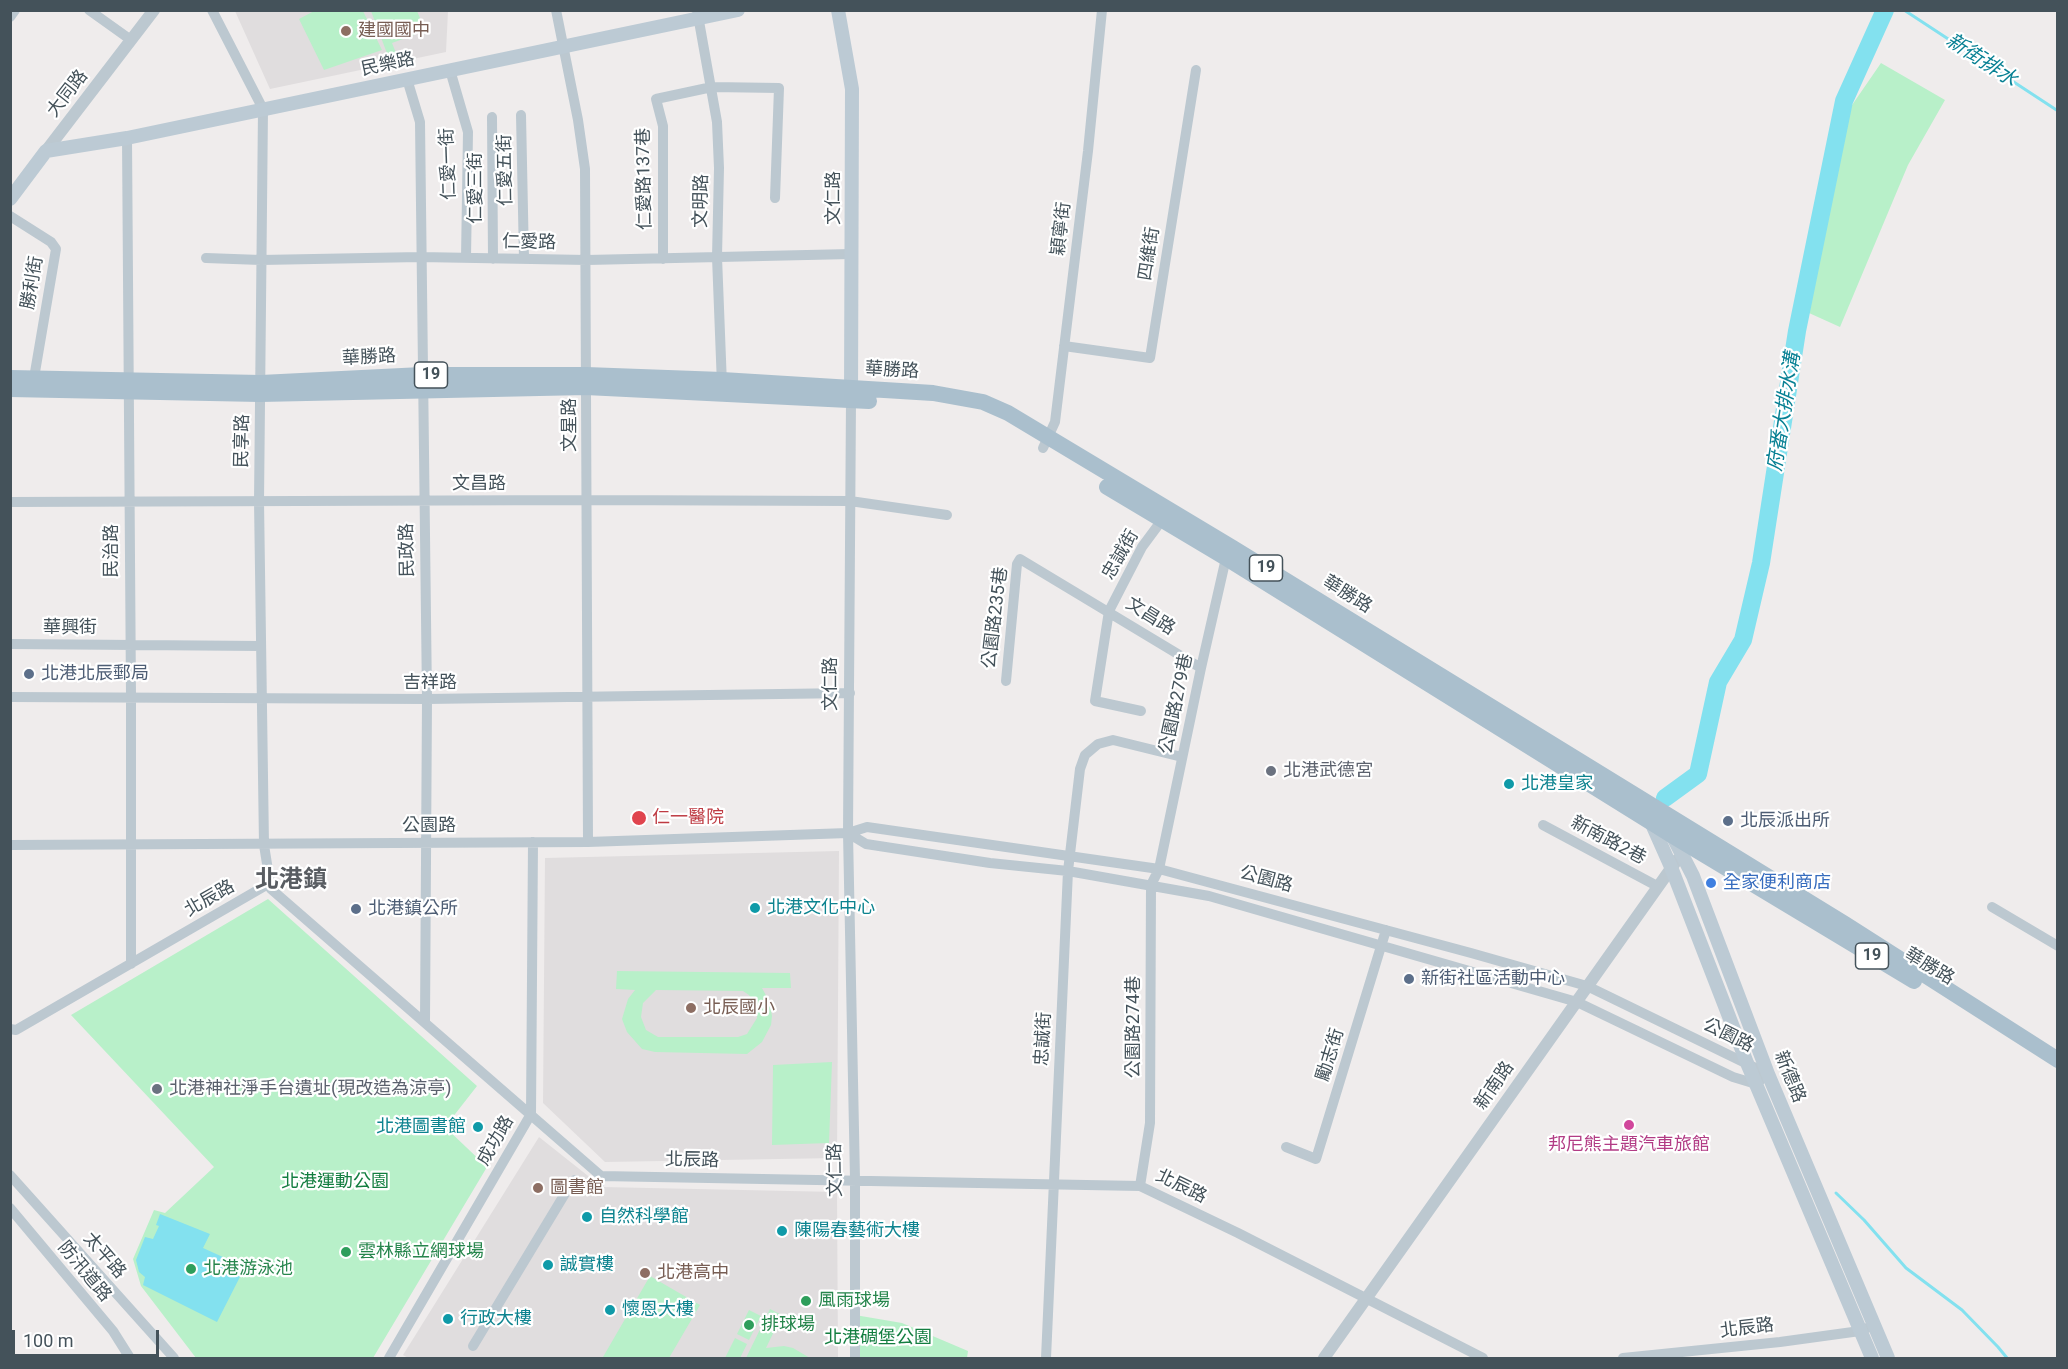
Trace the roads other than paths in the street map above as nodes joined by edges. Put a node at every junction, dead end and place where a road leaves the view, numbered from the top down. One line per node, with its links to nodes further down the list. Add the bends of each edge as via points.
1 (15, 10): 10 (street)
2 (89, 10): 11 (street)
3 (154, 10): 11 (street, 大同路)
4 (212, 10): 17 (street, 民享路)
5 (556, 10): 12 (street, 文星路)
6 (738, 10): 9 (main road, 民樂路)
7 (838, 10): 25 (main road, 文仁路, via 852,89)
8 (1102, 10): 35 (street, 穎寧街)
9 (698, 15): 12 (main road, 民樂路); 16 (street, 文明路)
10 (10, 17)
11 (131, 40): 21 (street, 大同路)
12 (564, 47): 13 (main road, 民樂路); 34 (street, 文星路, via 585,169)
13 (450, 70): 15 (main road, 民樂路); 29 (street, 仁愛一街, via 468,132)
14 (1196, 70): 35 (street, 四維街, via 1150,358)
15 (407, 79): 17 (main road, 民樂路); 26 (street, 民政路, via 420,122)
16 (712, 87): 22 (street, via 778,88); 27 (street, 文明路, via 719,168); 31 (street, 仁愛路137巷, via 656,99 663,126)
17 (263, 110): 20 (main road, 民樂路); 32 (street, 民享路)
18 (521, 115): 33 (street, 仁愛五街)
19 (492, 117): 30 (street, 仁愛三街)
20 (127, 138): 21 (main road, 民樂路); 40 (street, 民治路)
21 (46, 151): 23 (main road, 大同路)
22 (775, 198)
23 (10, 199)
24 (10, 216): 37 (street, 勝利街, via 56,249)
25 (851, 254): 27 (street, 仁愛路); 44 (main road, 文仁路)
26 (420, 257): 29 (street, 仁愛路); 32 (street, 仁愛路); 39 (street, 民政路)
27 (717, 257): 31 (street, 仁愛路); 41 (street, 文明路)
28 (206, 258): 32 (street, 仁愛路)
29 (466, 258): 30 (street, 仁愛路)
30 (494, 259): 33 (street, 仁愛路)
31 (663, 259): 34 (street, 仁愛路)
32 (261, 260): 42 (street, 民享路)
33 (524, 260): 34 (street, 仁愛路)
34 (587, 260): 38 (street, 文星路)
35 (1064, 346): 45 (street, 穎寧街, via 1055,422)
36 (10, 378): 37 (main road, 華勝路 / 19)
37 (34, 378): 40 (main road, 華勝路 / 19)
38 (586, 381): 39 (main road, 華勝路 / 19); 41 (main road, 華勝路 / 19); 46 (street, 文星路)
39 (422, 382): 42 (main road, 華勝路 / 19); 48 (street, 民政路)
40 (128, 386): 42 (main road, 華勝路 / 19); 43 (main road, 華勝路 / 19); 51 (street, 民治路)
41 (722, 387): 44 (main road, 華勝路 / 19)
42 (261, 388): 47 (street, 民享路)
43 (10, 389)
44 (851, 394): 45 (main road, 華勝路 / 19, via 977,410); 49 (street, 文仁路)
45 (1046, 443): 53 (main road, 華勝路 / 19); 54 (main road, 華勝路 / 19)
46 (587, 500): 48 (street, 文昌路); 49 (street, 文昌路); 65 (street, 文星路)
47 (259, 501): 48 (street, 文昌路); 51 (street, 文昌路); 59 (street, 民享路)
48 (423, 501): 66 (street, 民政路)
49 (849, 501): 52 (street, 文昌路); 62 (street, 文仁路)
50 (10, 502): 51 (street, 文昌路)
51 (129, 502): 58 (street, 民治路)
52 (947, 515)
53 (1162, 520): 54 (main road, 華勝路 / 19); 56 (street, 忠誠街, via 1142,547)
54 (1230, 553): 60 (street, 公園路279巷); 70 (main road, 華勝路 / 19)
55 (1020, 559): 56 (street, 文昌路); 61 (street, 公園路235巷)
56 (1109, 611): 60 (street, 文昌路); 68 (street, 忠誠街, via 1095,701)
57 (10, 644): 58 (street, 華興街)
58 (129, 645): 59 (street, 華興街); 63 (street, 民治路)
59 (261, 646): 67 (street, 民享路)
60 (1201, 668): 69 (street, 公園路279巷)
61 (1006, 681)
62 (850, 693): 65 (street, 吉祥路); 72 (street, 文仁路)
63 (131, 696): 64 (street, 吉祥路); 67 (street, 吉祥路); 79 (street, 民治路)
64 (10, 697)
65 (588, 698): 66 (street, 吉祥路); 75 (street, 文星路)
66 (427, 699): 67 (street, 吉祥路); 76 (street, 民政路)
67 (261, 700): 78 (street, 民享路)
68 (1141, 711)
69 (1182, 757): 80 (street, 忠誠街, via 1113,740 1098,744 1085,755); 82 (street, 公園路279巷)
70 (1654, 816): 73 (main road, 19); 81 (main road, 新德路)
71 (1543, 825): 86 (street, 新南路2巷)
72 (848, 833): 75 (street, 公園路); 80 (street, 公園路, via 867,827); 83 (street, 公園路, via 866,844); 105 (street, 文仁路)
73 (1683, 841): 81 (street, 新南路); 96 (main road, 華勝路 / 19, via 1845,924); 98 (main road, 華勝路 / 19); 99 (main road, 新德路)
74 (533, 842): 75 (street, 公園路); 76 (street, 公園路); 101 (street, 成功路)
75 (588, 842)
76 (425, 843): 78 (street, 公園路); 94 (street, 民政路)
77 (10, 845): 79 (street, 公園路)
78 (264, 845): 79 (street, 公園路); 84 (street, 民享路)
79 (130, 846): 91 (street, 民治路)
80 (1070, 856): 82 (street, 公園路); 83 (street, 忠誠街)
81 (1671, 867): 86 (street, 新南路); 97 (main road, 新德路)
82 (1158, 869): 85 (street, 公園路274巷); 88 (street, 公園路)
83 (1068, 871): 85 (street, 公園路); 106 (street, 忠誠街)
84 (270, 883): 91 (street, 北辰路); 94 (street, via 271,889)
85 (1151, 885): 89 (street, 公園路, via 1209,896); 107 (street, 公園路274巷, via 1150,1124)
86 (1657, 886): 92 (street, 新南路)
87 (1992, 907): 90 (street)
88 (1386, 930): 89 (street, 勵志街); 92 (street, 公園路)
89 (1382, 946): 93 (street, 公園路); 102 (street, 勵志街, via 1316,1159)
90 (2058, 946)
91 (131, 964): 95 (street, 北辰路, via 16,1030)
92 (1587, 986): 93 (street, 新南路); 97 (street, 公園路)
93 (1577, 1002): 100 (street, 公園路, via 1733,1077); 109 (street, 新南路)
94 (425, 1022): 101 (street)
95 (10, 1029)
96 (2058, 1060)
97 (1747, 1063): 99 (street, 公園路); 100 (main road, 新德路)
98 (2058, 1069)
99 (1768, 1074): 100 (street, 公園路); 110 (main road, 新德路)
100 (1756, 1084): 111 (main road, 新德路)
101 (531, 1114): 104 (street); 115 (street, 成功路)
102 (1286, 1147)
103 (10, 1175): 114 (street, 太平路)
104 (601, 1176): 105 (street, 北辰路); 112 (street, via 598,1188 572,1182)
105 (855, 1179): 106 (street, 北辰路); 116 (street, 文仁路)
106 (1054, 1183): 107 (street, 北辰路); 117 (street, 忠誠街)
107 (1140, 1186): 109 (street, 北辰路)
108 (10, 1208): 113 (street, 防汛道路, via 113,1331)
109 (1365, 1300): 118 (street, 新南路); 119 (street, 北辰路)
110 (1874, 1325): 111 (street, 北辰路); 122 (main road, 新德路)
111 (1860, 1331): 120 (street, 北辰路); 121 (main road, 新德路)
112 (473, 1346)
113 (130, 1359)
114 (174, 1359)
115 (389, 1359)
116 (855, 1359)
117 (1046, 1359)
118 (1324, 1359)
119 (1483, 1359)
120 (1623, 1359)
121 (1872, 1359)
122 (1888, 1359)

